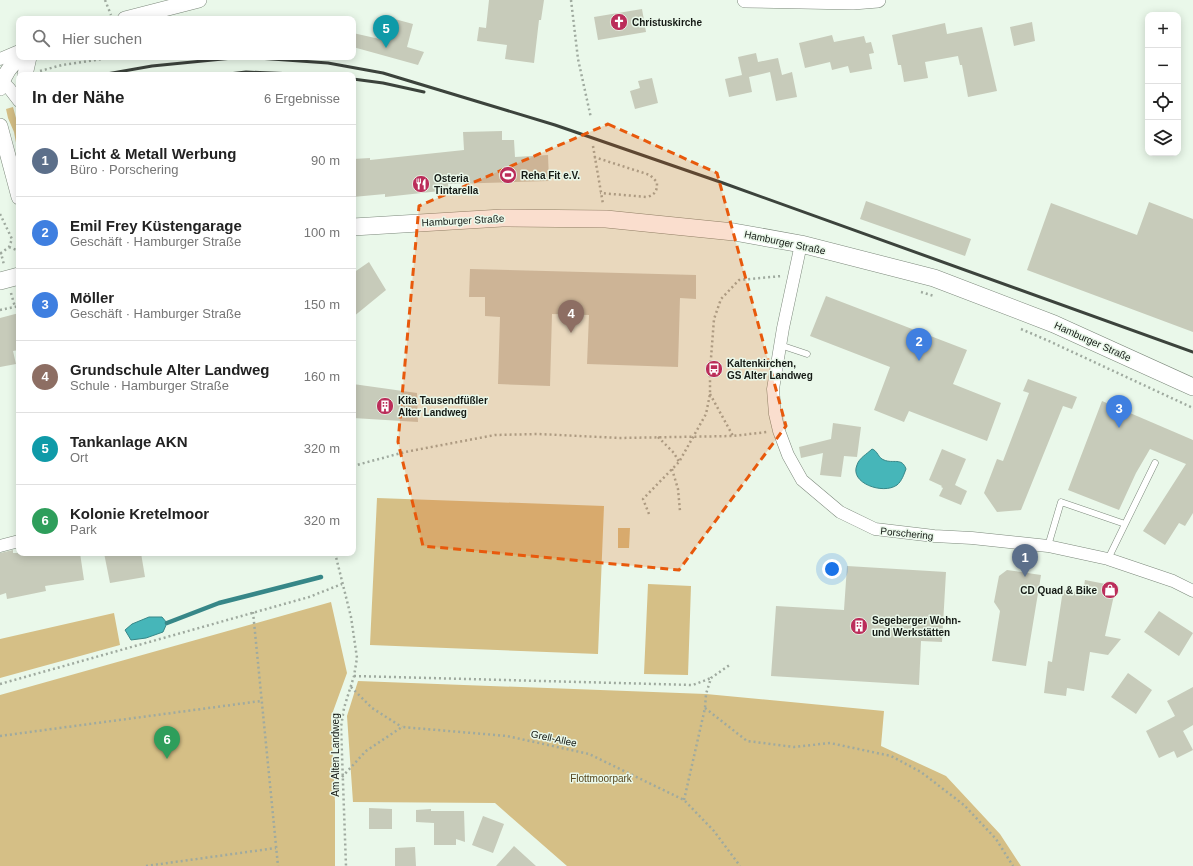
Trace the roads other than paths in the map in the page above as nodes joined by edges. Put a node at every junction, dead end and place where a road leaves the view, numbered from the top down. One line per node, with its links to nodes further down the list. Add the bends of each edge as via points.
1 (198, 0): 4 (street)
2 (745, 0): 3 (street)
3 (878, 0)
4 (137, 16)
5 (16, 51): 6 (street)
6 (0, 59)
7 (26, 63): 8 (street, via 13,64)
8 (1, 80): 9 (street)
9 (16, 98)
10 (0, 126): 11 (street)
11 (16, 186)
12 (356, 227): 13 (main road, Hamburger Straße, via 502,218 606,219 734,232)
13 (801, 244): 16 (street, Porschering); 18 (main road, Hamburger Straße, via 934,278 1054,324)
14 (16, 277): 15 (main road)
15 (0, 281)
16 (780, 345): 17 (lane); 23 (street, Porschering, via 773,389 779,431 788,455 802,480 840,512 875,529)
17 (808, 354)
18 (1193, 387)
19 (1155, 463): 20 (lane)
20 (1125, 524): 23 (lane, via 1061,502); 24 (lane)
21 (16, 542): 22 (street)
22 (0, 546)
23 (1048, 546): 24 (street, Porschering)
24 (1108, 559): 25 (street, Porschering, via 1173,581)
25 (1193, 591)

